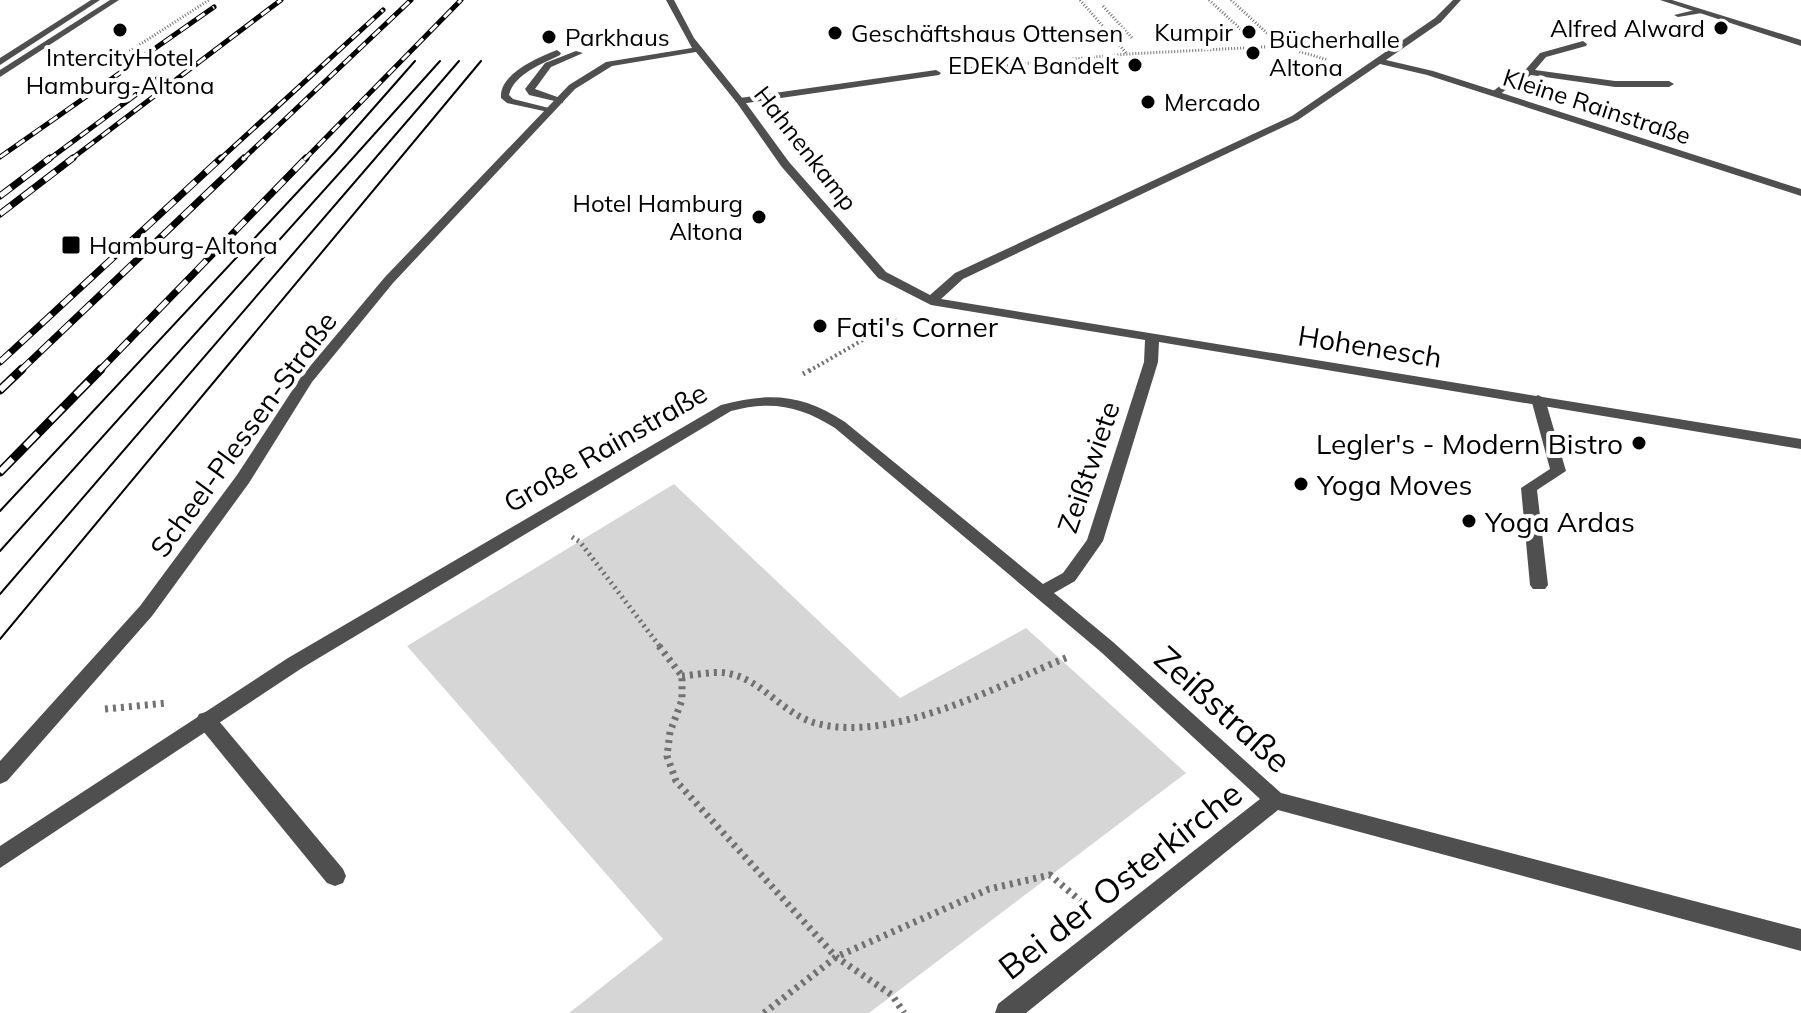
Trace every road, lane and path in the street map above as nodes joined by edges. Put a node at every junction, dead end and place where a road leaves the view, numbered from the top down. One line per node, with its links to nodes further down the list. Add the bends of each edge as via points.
1 (96, 0): 25 (street)
2 (115, 0): 28 (street)
3 (209, 0): 22 (path, via 122,56)
4 (670, 0): 18 (street, Hahnenkamp)
5 (1080, 0): 20 (path)
6 (1209, 0): 13 (path)
7 (1231, 0): 17 (path)
8 (1457, 0): 24 (street)
9 (1664, 0): 11 (street)
10 (1103, 6): 14 (path)
11 (1699, 11): 12 (street); 15 (street)
12 (1678, 15)
13 (1246, 34)
14 (1133, 39)
15 (1801, 43)
16 (1583, 44): 30 (street, via 1543,55 1527,74)
17 (1281, 46): 20 (path); 23 (path)
18 (700, 49): 31 (street, Hahnenkamp); 33 (street, Scheel-Plessen-Straße, via 609,64 579,81)
19 (557, 53): 29 (street)
20 (1128, 54): 26 (path)
21 (576, 55): 33 (street, via 530,89)
22 (80, 59)
23 (1329, 60)
24 (1380, 61): 34 (street, Kleine Rainstraße, via 1499,90); 35 (street, via 1295,118 959,276)
25 (0, 62)
26 (984, 66)
27 (936, 73): 31 (street)
28 (0, 74)
29 (521, 75): 32 (street); 32 (street, via 503,90 508,100)
30 (1669, 84)
31 (740, 101): 35 (street, Hahnenkamp, via 785,164 882,275)
32 (519, 103): 33 (street)
33 (555, 106): 46 (street, Scheel-Plessen-Straße, via 389,280 331,349 185,561)
34 (1801, 193)
35 (931, 301): 36 (street, Hohenesch); 38 (path, via 791,382)
36 (1152, 338): 37 (street, Hohenesch); 42 (street, Zeißtwiete, via 1151,362 1095,541 1069,577)
37 (1538, 399): 39 (street, Hohenesch); 41 (street, via 1558,471 1529,488)
38 (774, 400): 40 (street, Große Rainstraße, via 726,408); 42 (street, Zeißstraße, via 820,411)
39 (1801, 444)
40 (543, 515): 44 (path, via 580,542); 47 (street, Große Rainstraße)
41 (1539, 585)
42 (1041, 593): 43 (street, Zeißstraße)
43 (1107, 647): 44 (path, via 1062,659 906,722 859,728 819,724 788,712 756,684 729,673); 49 (street, Zeißstraße)
44 (682, 676): 54 (path, via 682,700 667,756 676,781)
45 (171, 703): 46 (path)
46 (57, 713): 48 (street, Scheel-Plessen-Straße)
47 (206, 720): 50 (street, Große Rainstraße); 51 (street)
48 (0, 775)
49 (1275, 800): 52 (street, Bei der Osterkirche); 53 (street, Zeißstraße)
50 (0, 858)
51 (335, 876)
52 (1115, 930): 54 (path, via 1050,875 989,889); 57 (street, Bei der Osterkirche)
53 (1801, 940)
54 (836, 957): 55 (path); 56 (path, via 892,995)
55 (764, 1013)
56 (904, 1013)
57 (1007, 1013)

